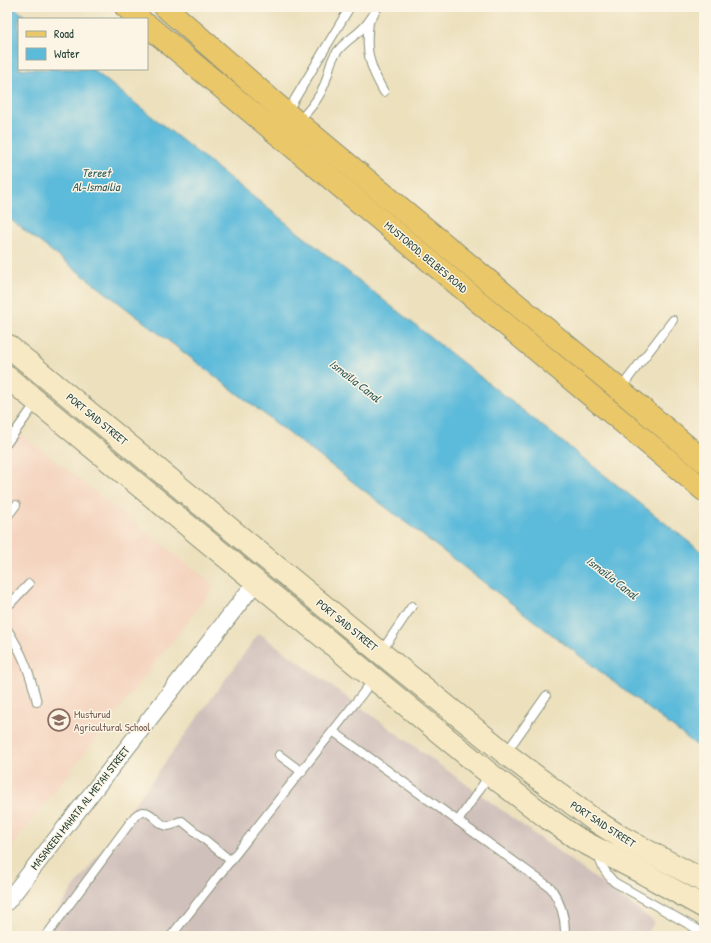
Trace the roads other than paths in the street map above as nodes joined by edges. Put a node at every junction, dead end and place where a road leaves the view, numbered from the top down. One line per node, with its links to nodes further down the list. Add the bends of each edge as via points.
1 (126, 7): 5 (main road)
2 (350, 7): 8 (lane)
3 (378, 7): 6 (lane)
4 (175, 13): 11 (main road, MUSTOROD, BELBES ROAD)
5 (139, 18)
6 (369, 22): 9 (lane); 10 (lane, via 369,58)
7 (148, 26): 19 (main road, MUSTOROD, BELBES ROAD)
8 (327, 45): 9 (lane); 11 (lane)
9 (337, 52): 11 (lane, via 328,68 327,78 308,112)
10 (384, 92)
11 (292, 117): 15 (main road, MUSTOROD, BELBES ROAD)
12 (673, 320): 15 (lane)
13 (7, 346): 27 (main road, PORT SAID STREET)
14 (7, 377): 16 (main road, PORT SAID STREET)
15 (620, 390): 18 (main road, MUSTOROD, BELBES ROAD)
16 (37, 402): 17 (lane); 22 (main road, PORT SAID STREET)
17 (7, 443)
18 (704, 462)
19 (704, 490)
20 (16, 505): 21 (lane)
21 (7, 517)
22 (256, 582): 28 (main road, PORT SAID STREET); 40 (street, MASAKEEN MAHATA AL MEYAH STREET)
23 (29, 584): 25 (lane)
24 (412, 606): 27 (lane)
25 (7, 607)
26 (7, 629): 30 (lane, via 26,664)
27 (381, 653): 32 (main road, PORT SAID STREET)
28 (374, 679): 31 (lane); 35 (main road, PORT SAID STREET)
29 (546, 696): 32 (lane)
30 (37, 702)
31 (334, 732): 34 (lane); 36 (lane)
32 (506, 754): 39 (main road, PORT SAID STREET, via 594,820)
33 (279, 755): 34 (lane)
34 (302, 772): 38 (lane)
35 (490, 774): 36 (lane); 37 (main road, PORT SAID STREET, via 549,819)
36 (458, 821): 45 (lane, via 551,888 561,907)
37 (597, 849): 41 (main road, PORT SAID STREET); 42 (lane, via 602,867 614,882)
38 (231, 861): 43 (lane, via 182,821 165,826 147,812 141,812 135,816); 44 (lane)
39 (704, 882)
40 (7, 902)
41 (704, 907)
42 (701, 933)
43 (46, 936)
44 (171, 936)
45 (565, 936)

